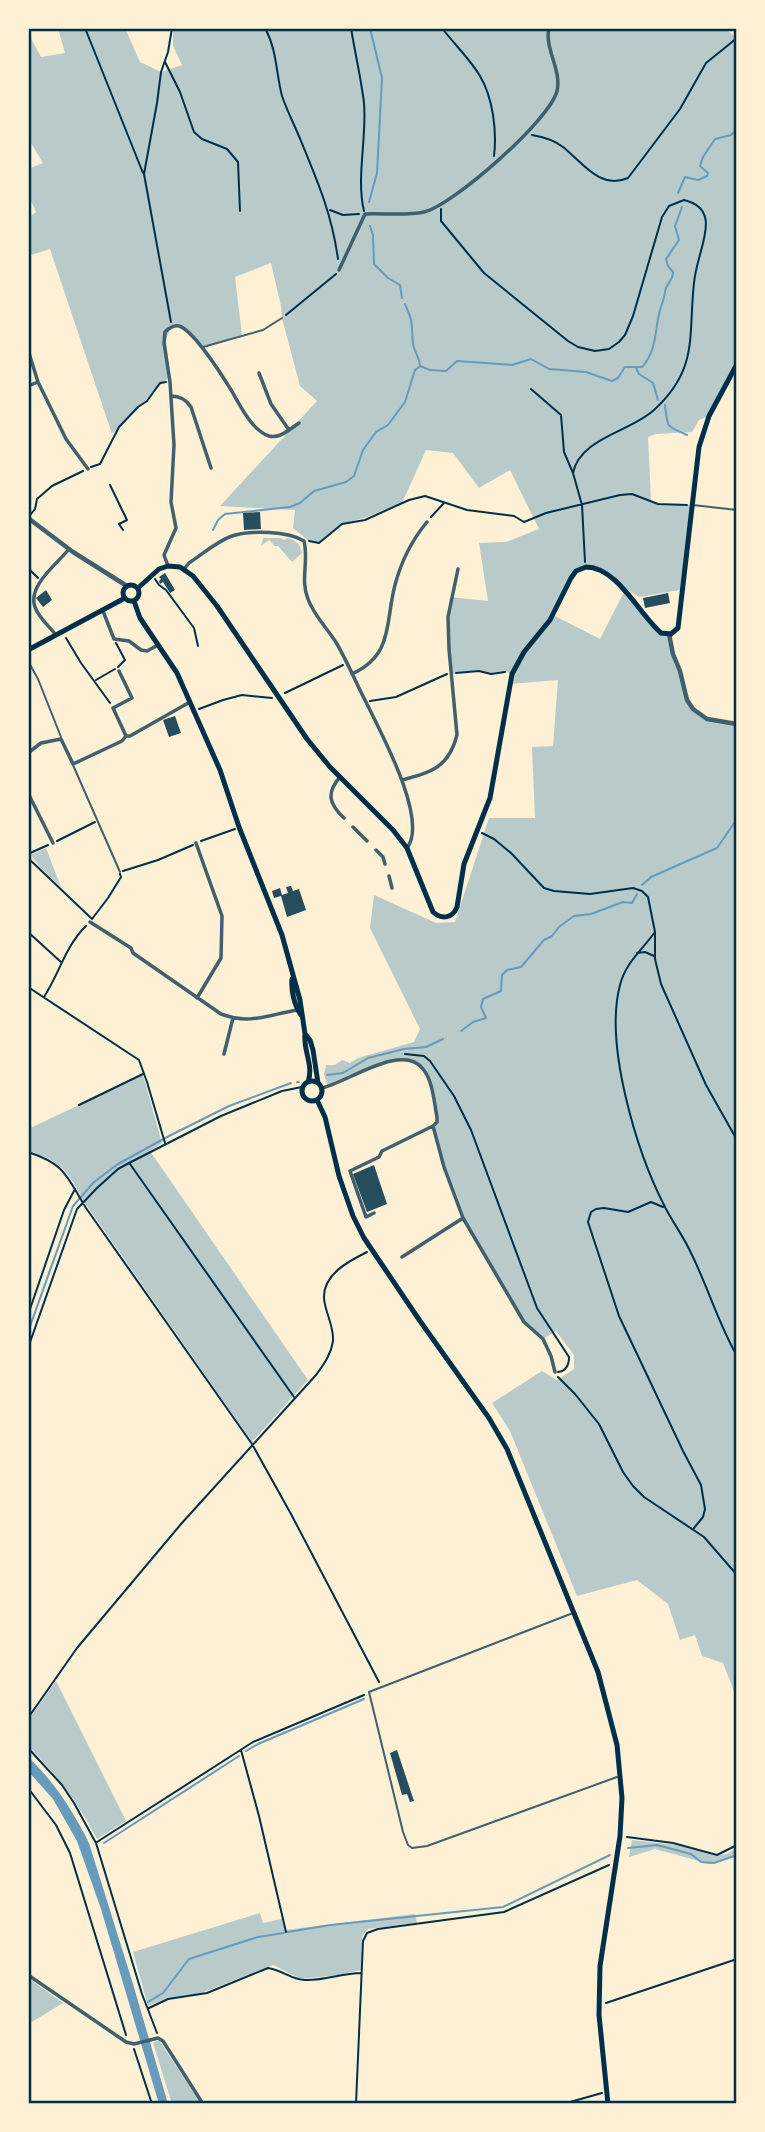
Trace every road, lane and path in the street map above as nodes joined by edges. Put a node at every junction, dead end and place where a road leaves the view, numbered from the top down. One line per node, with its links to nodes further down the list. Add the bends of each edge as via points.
1 (85, 28): 11 (path)
2 (172, 28): 8 (path)
3 (265, 28): 13 (path, via 282,96)
4 (351, 28): 15 (path, via 363,103 361,197)
5 (442, 28): 10 (path, via 486,87 496,141)
6 (549, 28): 9 (street, via 557,91)
7 (737, 38): 9 (path, via 706,63 680,108 628,178 602,180 562,146)
8 (165, 61): 11 (path); 14 (path, via 194,132 228,149 238,162)
9 (528, 134): 10 (street)
10 (494, 164): 12 (street)
11 (144, 174): 18 (path)
12 (441, 205): 15 (street, via 424,212); 32 (path, via 441,221 484,272 568,341 595,351 609,349 625,335 662,217 670,206 684,200 697,204 703,212 706,234 694,281 691,346 682,376 646,417 583,452)
13 (329, 210): 15 (path); 16 (path)
14 (240, 211)
15 (365, 214): 16 (street)
16 (340, 270): 17 (path)
17 (282, 318): 19 (lane, via 262,330)
18 (172, 326): 19 (street, via 186,330); 27 (street, via 163,337)
19 (202, 347): 29 (street, via 262,432 279,436)
20 (28, 349): 23 (street)
21 (737, 364): 36 (main road, via 703,432)
22 (259, 373): 29 (street, via 271,404)
23 (38, 382): 25 (street); 30 (street, via 66,439)
24 (165, 383): 30 (path, via 119,427 100,464)
25 (28, 386)
26 (531, 389): 32 (path, via 561,415 564,452)
27 (171, 397): 31 (street, via 181,397 191,407); 43 (street, via 171,502 176,528 164,555)
28 (299, 423): 29 (street)
29 (289, 430)
30 (88, 468): 38 (path, via 52,486 37,499)
31 (211, 468)
32 (573, 473): 35 (path)
33 (110, 485): 40 (path, via 127,520 119,524)
34 (444, 502): 35 (path, via 524,522); 39 (path); 41 (path, via 425,496 409,500 365,520 342,524 319,543)
35 (582, 505): 36 (path, via 632,494 658,504); 44 (path)
36 (692, 505): 37 (lane); 56 (main road, via 681,621)
37 (737, 510)
38 (28, 518): 42 (street)
39 (427, 522): 66 (street, via 401,568 384,644 368,666)
40 (123, 530)
41 (304, 541): 46 (street, via 284,534 233,536); 63 (street, via 304,589)
42 (69, 549): 49 (street); 50 (street)
43 (168, 566): 46 (main road); 48 (main road)
44 (586, 567): 56 (main road, via 611,578 654,627); 87 (main road, via 571,578 553,616 512,674 490,798)
45 (28, 568): 49 (path)
46 (184, 569): 80 (main road, via 205,590 307,739)
47 (457, 569): 67 (street, via 448,617)
48 (152, 575): 51 (main road); 60 (path, via 194,628)
49 (41, 581): 57 (street, via 35,607)
50 (127, 586): 51 (main road); 52 (main road)
51 (138, 588): 53 (main road)
52 (124, 598): 53 (main road); 54 (main road)
53 (134, 601): 59 (main road)
54 (102, 608): 55 (main road); 58 (street)
55 (62, 631): 57 (main road); 68 (path)
56 (669, 634): 75 (street, via 689,705 704,718)
57 (55, 635): 61 (main road)
58 (114, 639): 59 (street, via 147,651); 64 (path, via 125,660)
59 (158, 645): 71 (main road)
60 (198, 646)
61 (28, 650)
62 (28, 661): 77 (lane)
63 (347, 663): 66 (street); 69 (path)
64 (118, 669): 68 (path); 73 (street, via 132,698)
65 (506, 672): 67 (path)
66 (352, 674): 72 (street)
67 (451, 674): 72 (path, via 396,697); 81 (street, via 455,746 435,769)
68 (95, 681): 73 (path)
69 (285, 693)
70 (275, 698): 74 (path, via 242,695)
71 (190, 702): 74 (main road); 76 (street)
72 (366, 702): 81 (street)
73 (113, 708): 76 (street)
74 (195, 711): 85 (main road)
75 (737, 724)
76 (126, 736): 79 (street)
77 (61, 738): 78 (street); 79 (street)
78 (28, 753)
79 (73, 764): 84 (lane)
80 (340, 777): 83 (street, via 331,796 335,810); 91 (main road)
81 (402, 780): 91 (street, via 413,837)
82 (28, 793): 89 (street)
83 (344, 818)
84 (96, 821): 89 (path); 95 (lane)
85 (239, 827): 90 (path); 107 (main road, via 282,935)
86 (353, 827): 88 (street)
87 (477, 831): 91 (main road, via 464,864 456,910 445,918 431,910); 100 (path, via 511,853 544,888 590,894 633,888 642,891 648,897)
88 (367, 841)
89 (53, 843): 93 (path)
90 (196, 843): 95 (path); 106 (street, via 222,916 221,958)
91 (407, 848)
92 (376, 850): 94 (street)
93 (28, 856): 98 (path)
94 (385, 864)
95 (120, 872): 98 (path)
96 (389, 876): 97 (street)
97 (392, 888)
98 (91, 921): 103 (path); 106 (street)
99 (28, 932): 103 (path)
100 (655, 932): 101 (path); 102 (path)
101 (636, 954): 102 (path, via 645,952); 125 (path, via 618,995 619,1059 640,1149)
102 (655, 959): 119 (path, via 690,1052)
103 (62, 962): 105 (path)
104 (28, 987): 105 (path)
105 (44, 997): 112 (path, via 139,1060)
106 (197, 998): 108 (street)
107 (299, 1012): 108 (street); 109 (main road)
108 (233, 1018): 110 (street)
109 (305, 1034): 113 (main road); 114 (main road)
110 (223, 1054)
111 (405, 1054): 133 (path, via 430,1060 468,1123 537,1308 569,1357 566,1368)
112 (144, 1074): 117 (path); 120 (path)
113 (308, 1082): 114 (main road); 115 (main road)
114 (320, 1086): 116 (main road); 118 (street, via 402,1058 414,1061 428,1077 438,1117)
115 (302, 1087): 116 (main road, via 305,1099); 120 (path, via 220,1116)
116 (317, 1100): 128 (main road, via 353,1216)
117 (79, 1104)
118 (433, 1126): 126 (street, via 350,1171 366,1217); 127 (street)
119 (737, 1140)
120 (165, 1144): 122 (path)
121 (28, 1153): 123 (path, via 65,1171)
122 (129, 1163): 124 (path); 134 (path)
123 (76, 1190): 124 (path); 130 (path, via 64,1210)
124 (83, 1202): 131 (path); 135 (path)
125 (665, 1208): 132 (path, via 691,1253); 136 (path, via 651,1202 628,1212 599,1208 591,1212 588,1222 619,1315 701,1485 705,1509)
126 (374, 1213)
127 (463, 1218): 129 (street); 133 (street, via 524,1322 543,1339)
128 (371, 1249): 134 (path, via 331,1277 324,1298 333,1327 328,1359); 138 (main road, via 507,1449)
129 (402, 1258)
130 (28, 1315)
131 (28, 1348)
132 (737, 1356)
133 (555, 1372): 136 (path, via 599,1424 633,1486)
134 (294, 1397): 135 (path)
135 (252, 1444): 139 (path); 141 (path, via 77,1648)
136 (693, 1529): 137 (path)
137 (737, 1575)
138 (573, 1612): 139 (lane); 144 (main road, via 605,1693)
139 (381, 1687): 140 (lane)
140 (369, 1692): 143 (path); 144 (lane, via 403,1832 412,1848)
141 (28, 1718)
142 (28, 1748): 147 (path, via 62,1785)
143 (242, 1750): 147 (path); 150 (path)
144 (622, 1776): 149 (main road)
145 (28, 1788): 157 (path, via 70,1853)
146 (627, 1838): 148 (path, via 673,1843 717,1855)
147 (96, 1843): 155 (path)
148 (737, 1845)
149 (617, 1863): 152 (path, via 504,1912 371,1930 364,1936); 158 (main road, via 600,1966 599,2015)
150 (286, 1932)
151 (737, 1959): 154 (path)
152 (362, 1973): 155 (path, via 305,1980 268,1968 207,1993); 161 (path)
153 (28, 1975): 157 (street)
154 (606, 2003)
155 (147, 2008): 156 (path)
156 (158, 2038): 157 (street); 160 (street)
157 (132, 2043): 159 (path)
158 (607, 2092): 162 (path); 163 (main road)
159 (152, 2104)
160 (204, 2104)
161 (356, 2104)
162 (563, 2104)
163 (608, 2104)

